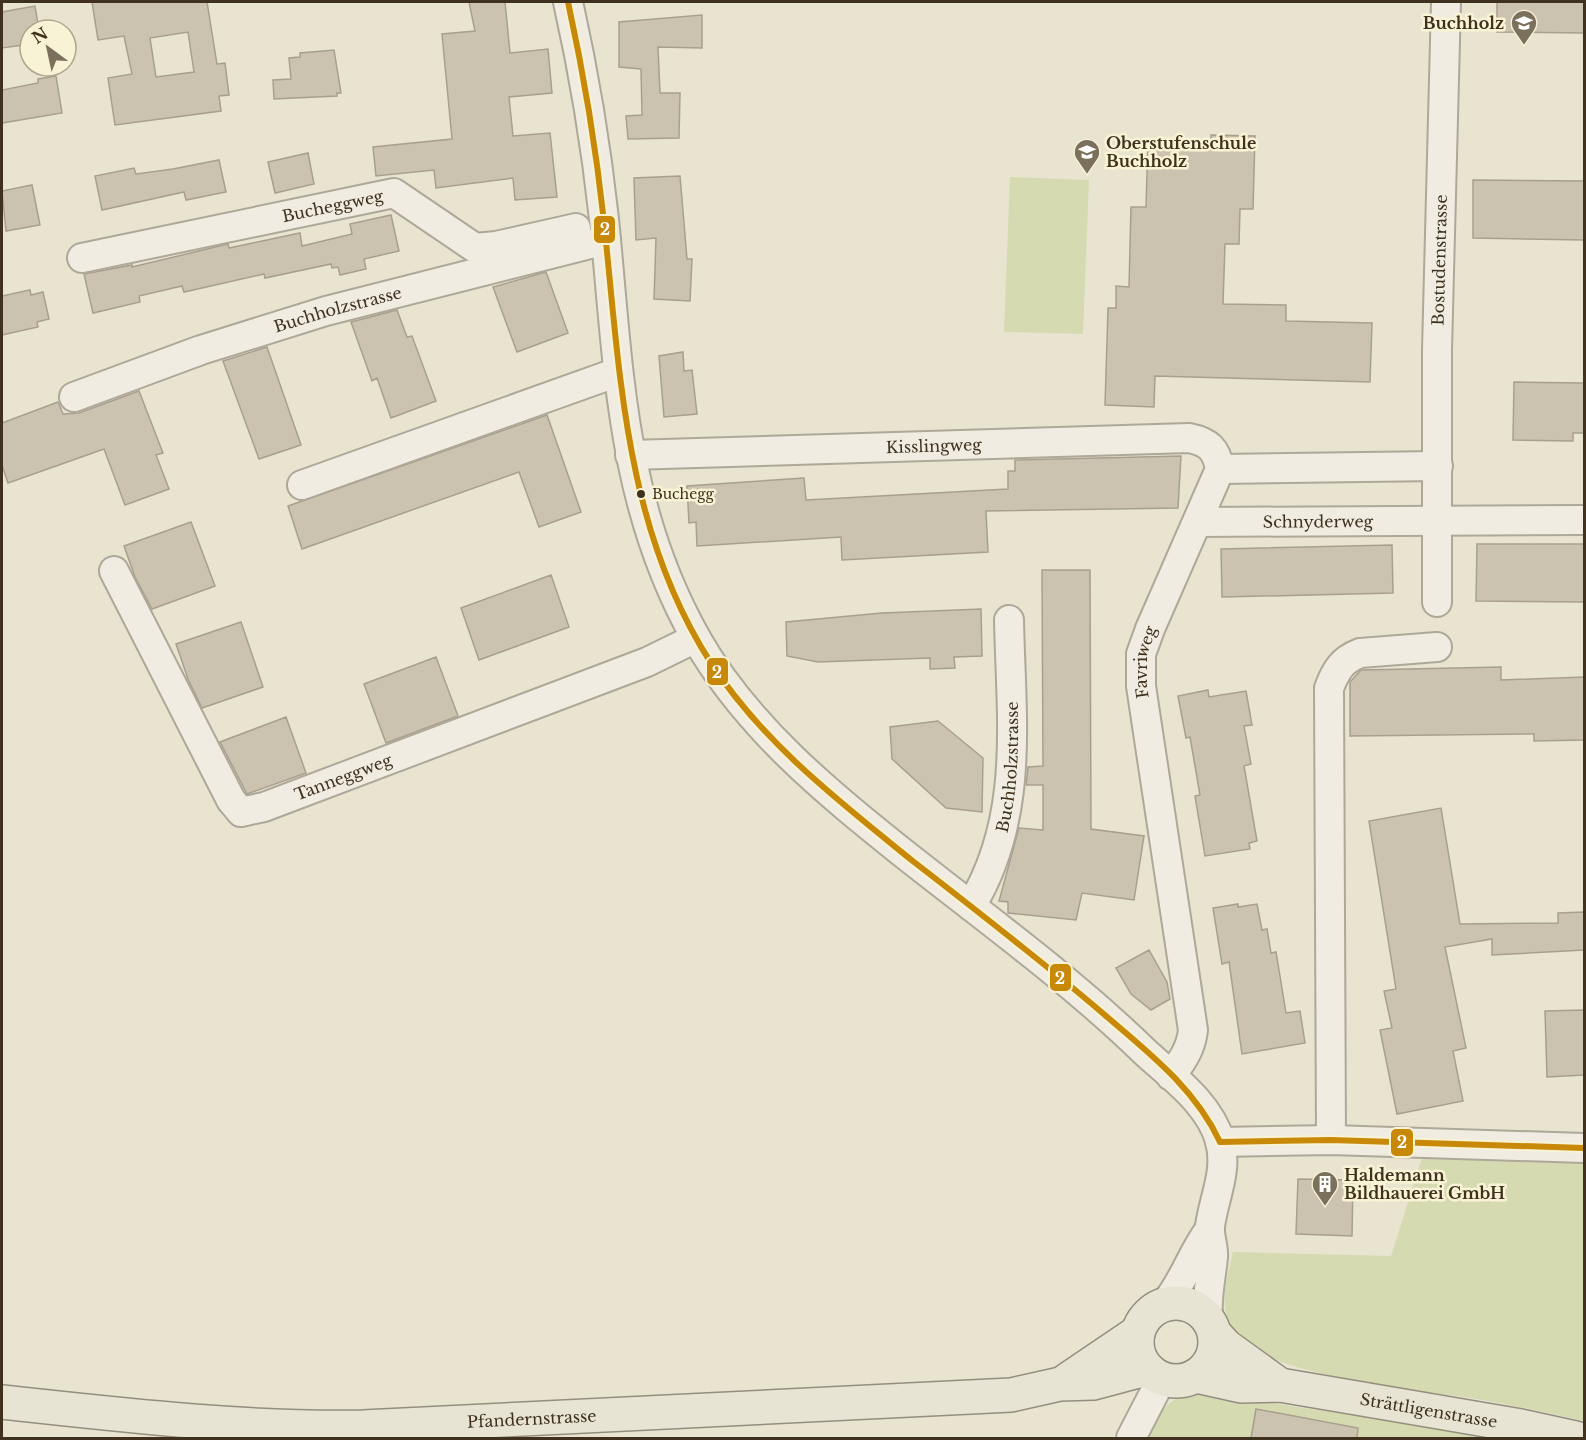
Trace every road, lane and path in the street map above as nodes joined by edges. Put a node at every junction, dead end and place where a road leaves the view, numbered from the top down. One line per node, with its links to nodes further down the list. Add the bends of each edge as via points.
1 (568, 2): 3 (street, via 590,111)
2 (1446, 2): 8 (street, Bostudenstrasse)
3 (605, 231): 4 (street, Bucheggweg, via 475,248 394,193); 5 (street); 6 (street, Buchholzstrasse, via 201,350)
4 (82, 258)
5 (618, 372): 7 (street); 10 (street)
6 (74, 397)
7 (630, 455): 9 (street, Kisslingweg, via 1189,438 1205,441 1211,447); 17 (street, via 649,531)
8 (1438, 466): 9 (street); 11 (street, Bostudenstrasse)
9 (1220, 469): 13 (street, Favriweg)
10 (302, 485)
11 (1438, 519): 12 (street, Schnyderweg); 13 (street, Schnyderweg); 15 (street)
12 (1584, 520)
13 (1198, 522): 20 (street, Favriweg, via 1142,654 1141,686 1192,1030 1186,1056)
14 (114, 571): 17 (street, Tanneggweg, via 231,800 241,812 264,807 614,674)
15 (1437, 602)
16 (1009, 620): 19 (street, Buchholzstrasse, via 1012,786 999,843)
17 (696, 638): 19 (street, via 740,702 778,745 855,814)
18 (1437, 647): 21 (street, via 1352,656 1338,666 1329,688)
19 (971, 906): 20 (street, via 1094,1006)
20 (1171, 1076): 22 (street, via 1207,1114)
21 (1331, 1140): 22 (street); 23 (street)
22 (1220, 1142): 24 (street, via 1222,1167)
23 (1584, 1148)
24 (1210, 1229): 25 (street, via 1194,1249 1180,1286); 26 (street, via 1214,1256 1206,1300)
25 (1164, 1305): 26 (main road, via 1188,1305); 27 (main road, via 1152,1311)
26 (1211, 1327): 29 (main road, via 1212,1358); 31 (main road, Strättligenstrasse, via 1226,1346)
27 (1138, 1332): 28 (main road, via 1139,1353); 30 (main road, Pfandernstrasse)
28 (1156, 1375): 29 (main road, via 1174,1381); 30 (main road, Pfandernstrasse, via 1138,1371 1093,1383); 33 (street)
29 (1196, 1376): 31 (main road, Strättligenstrasse, via 1241,1386)
30 (1060, 1384): 32 (main road, Pfandernstrasse, via 1011,1395 303,1428 173,1421)
31 (1280, 1385): 34 (main road, Strättligenstrasse)
32 (2, 1402)
33 (1131, 1438)
34 (1576, 1438)

